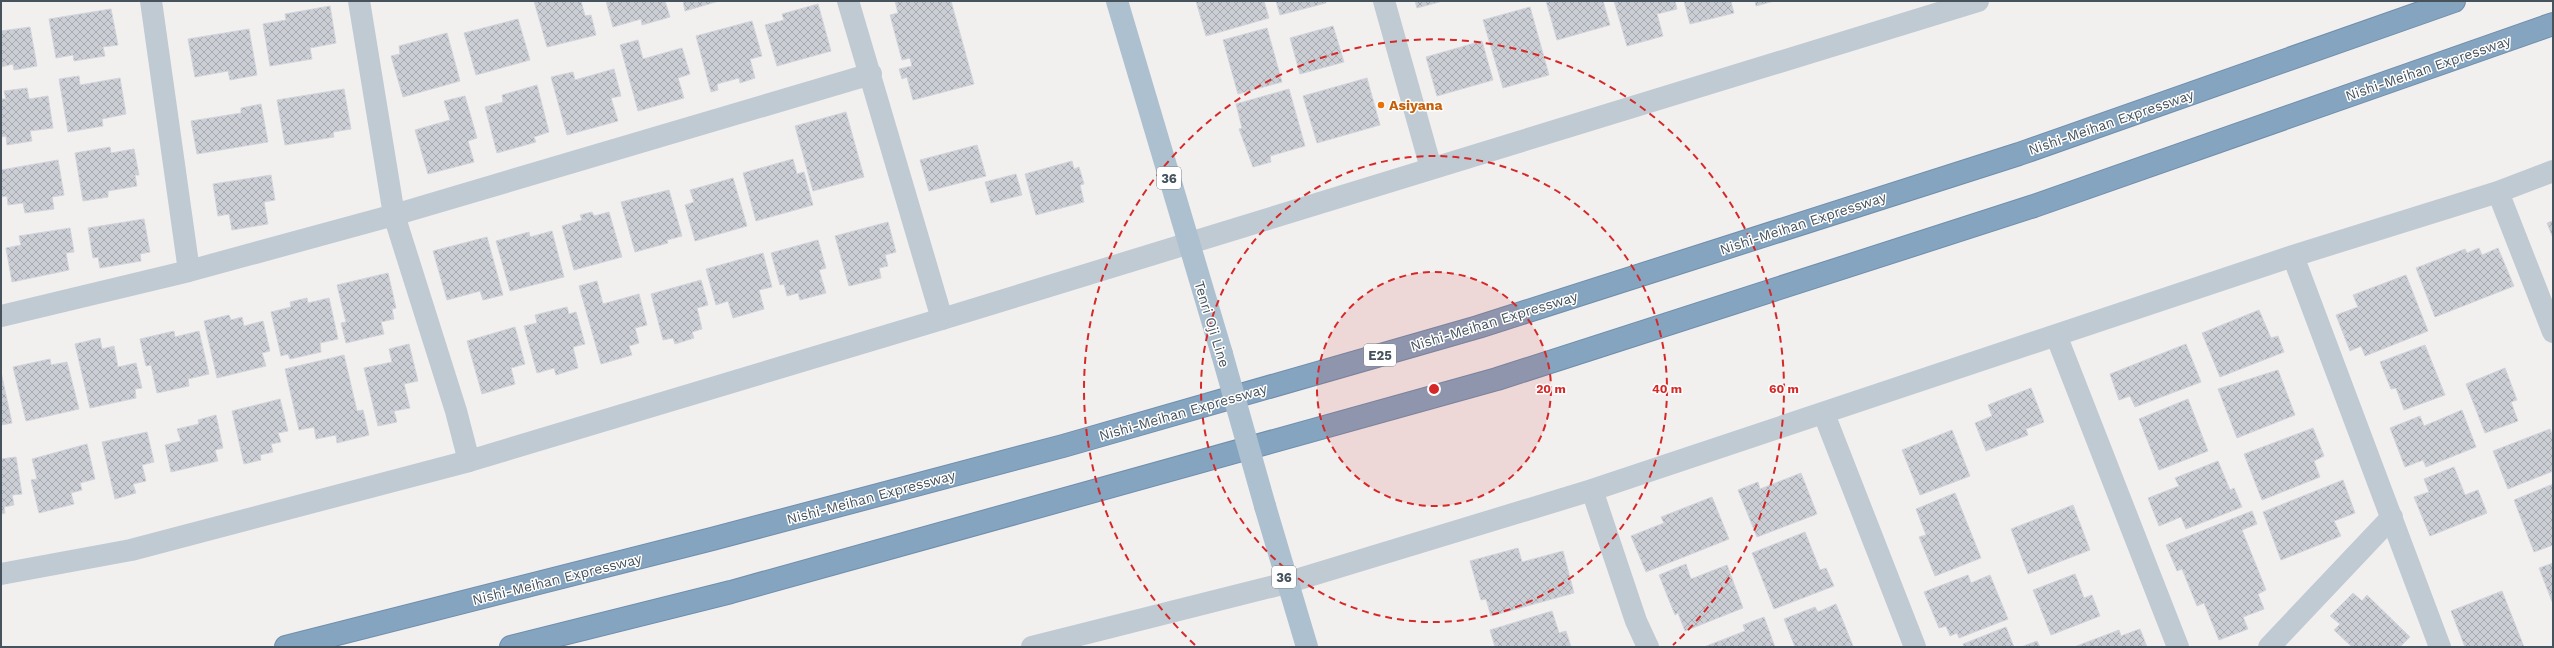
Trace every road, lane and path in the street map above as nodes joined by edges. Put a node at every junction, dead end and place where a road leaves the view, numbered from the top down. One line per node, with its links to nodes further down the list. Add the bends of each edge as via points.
1 (151, 1): 16 (street)
2 (848, 1): 9 (street)
3 (1117, 1): 14 (main road, Tenri Oji Line / 36)
4 (1384, 1): 10 (street)
5 (1978, 1): 10 (street)
6 (2454, 1): 27 (highway, Nishi-Meihan Expressway / E25, via 2019,154 1478,327 1063,446)
7 (365, 3): 13 (street)
8 (2553, 24): 28 (highway, Nishi-Meihan Expressway, via 2034,206 1497,379 738,590)
9 (870, 74): 13 (street); 18 (street)
10 (1431, 168): 14 (street)
11 (2553, 171): 12 (street)
12 (2498, 192): 15 (street); 19 (street)
13 (394, 215): 16 (street); 22 (street, via 456,411)
14 (1187, 243): 18 (street); 26 (main road, Tenri Oji Line / 36, bridge, via 1222,354)
15 (2293, 256): 20 (street); 24 (street)
16 (188, 272): 17 (street)
17 (1, 316)
18 (942, 319): 22 (street)
19 (2553, 332)
20 (2056, 336): 21 (street); 33 (street)
21 (1824, 414): 23 (street); 32 (street)
22 (469, 461): 25 (street, via 131,550)
23 (1592, 490): 26 (street); 31 (street, via 1636,621)
24 (2392, 517): 34 (street); 35 (street)
25 (1, 574)
26 (1286, 583): 29 (street); 30 (main road, Tenri Oji Line / 36)
27 (286, 647)
28 (511, 647)
29 (1032, 647)
30 (1307, 647)
31 (1648, 647)
32 (1915, 647)
33 (2178, 647)
34 (2269, 647)
35 (2440, 647)

